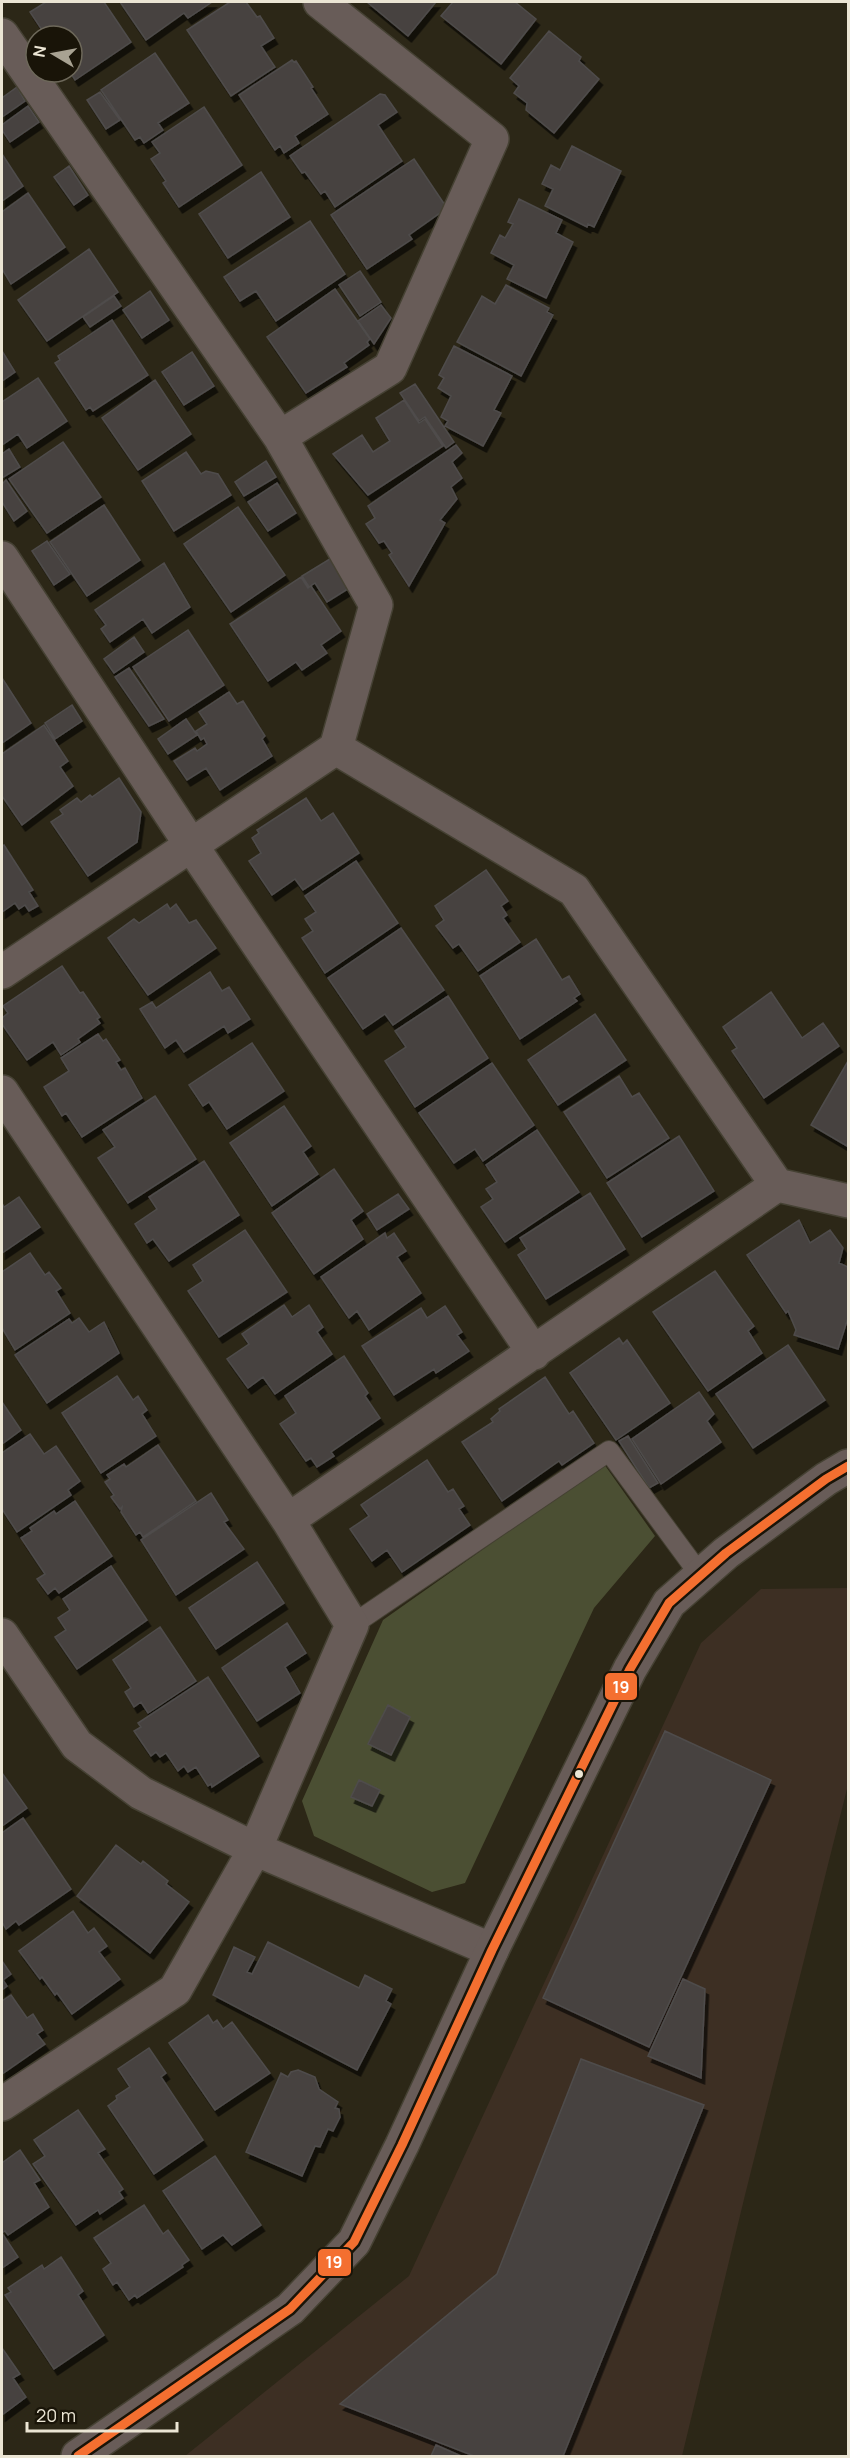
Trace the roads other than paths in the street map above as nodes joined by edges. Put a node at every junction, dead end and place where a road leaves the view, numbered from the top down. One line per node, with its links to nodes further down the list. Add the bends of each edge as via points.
1 (320, 2): 3 (street, via 492,139 390,368)
2 (2, 35): 3 (street)
3 (280, 437): 5 (street, via 376,605)
4 (2, 558): 6 (street)
5 (336, 748): 6 (street); 9 (street, via 574,890)
6 (190, 845): 7 (street); 11 (street)
7 (2, 972)
8 (2, 1092): 13 (street)
9 (777, 1185): 10 (street); 11 (street)
10 (849, 1201)
11 (534, 1353): 13 (street)
12 (849, 1466): 14 (street, via 735,1546)
13 (288, 1520): 15 (street)
14 (701, 1576): 15 (lane, via 609,1451); 18 (street, via 669,1603 630,1669)
15 (352, 1625): 17 (street)
16 (2, 1635): 17 (street, via 78,1745 141,1793)
17 (255, 1849): 18 (street); 19 (street, via 175,1990)
18 (492, 1950): 20 (street, via 354,2242 290,2309)
19 (2, 2104)
20 (78, 2457)

